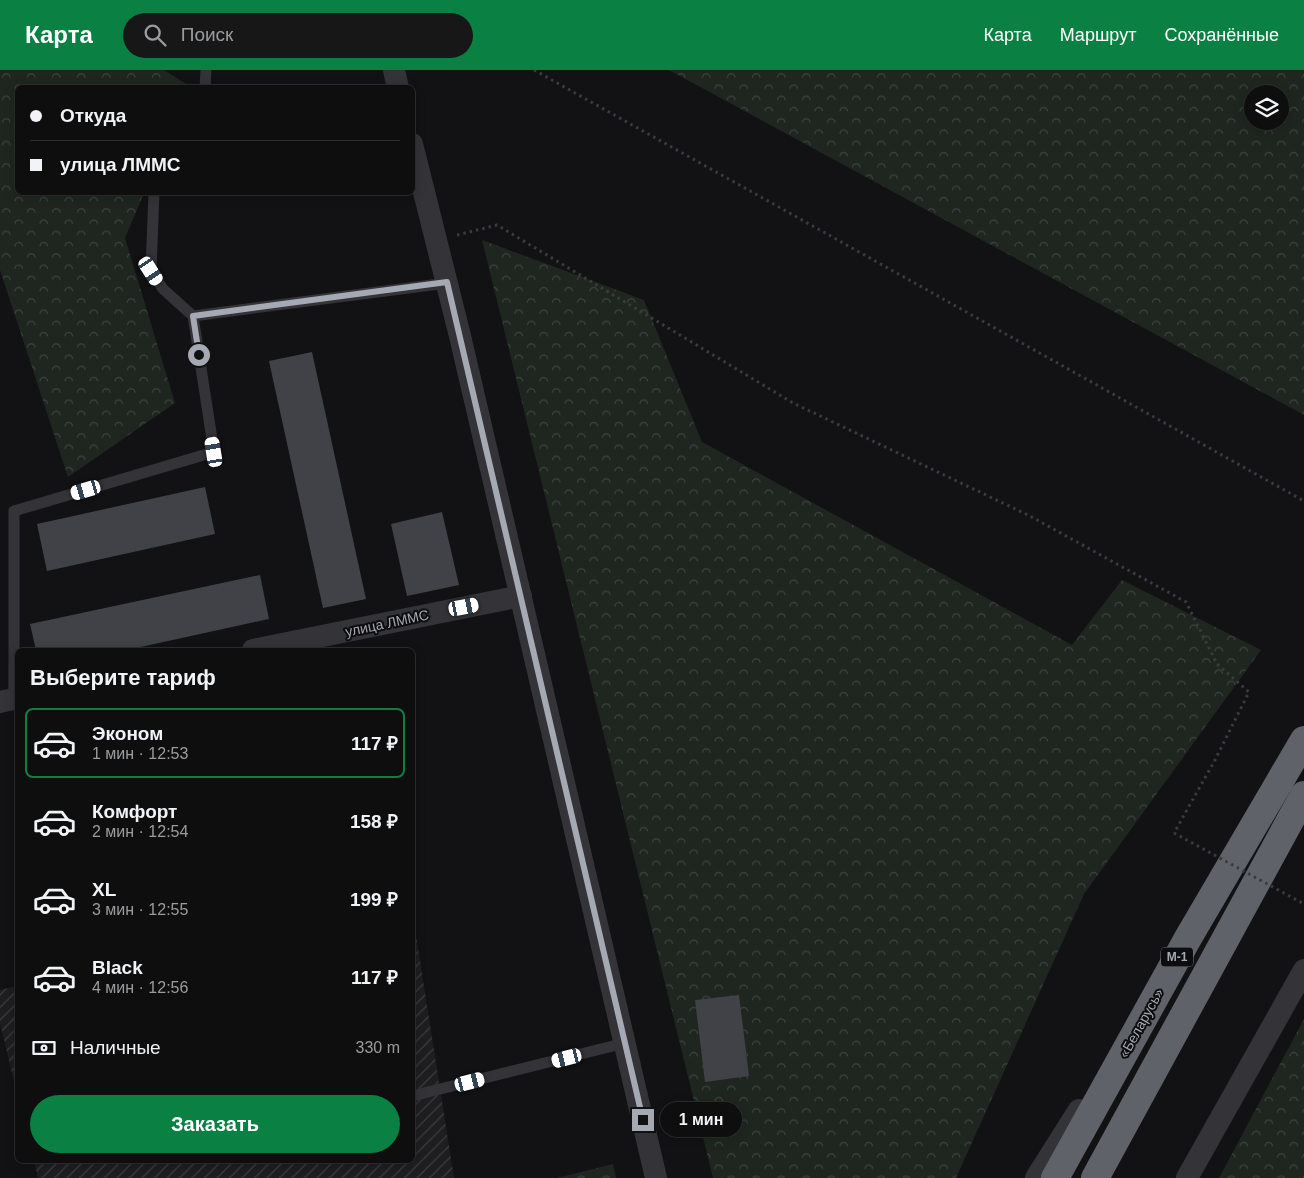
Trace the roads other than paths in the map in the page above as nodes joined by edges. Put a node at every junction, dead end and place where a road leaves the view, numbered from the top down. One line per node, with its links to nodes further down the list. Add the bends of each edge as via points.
1 (206, 70): 3 (lane)
2 (394, 70): 4 (street)
3 (205, 85)
4 (397, 85)
5 (415, 156): 7 (street)
6 (154, 195): 8 (lane, via 151,271 163,289)
7 (447, 282): 8 (lane); 9 (street)
8 (193, 316): 11 (lane, via 214,452 14,511)
9 (521, 596): 10 (street, улица ЛММС); 16 (street)
10 (264, 648)
11 (10, 700)
12 (1304, 740): 14 (highway, «Беларусь» / М-1)
13 (1304, 795): 21 (highway, М-1)
14 (1188, 938): 19 (street); 20 (highway, «Беларусь» / М-1)
15 (1304, 970): 22 (street)
16 (625, 1043): 17 (lane); 18 (street)
17 (415, 1095)
18 (656, 1178)
19 (1036, 1178)
20 (1055, 1178)
21 (1095, 1178)
22 (1187, 1178)

